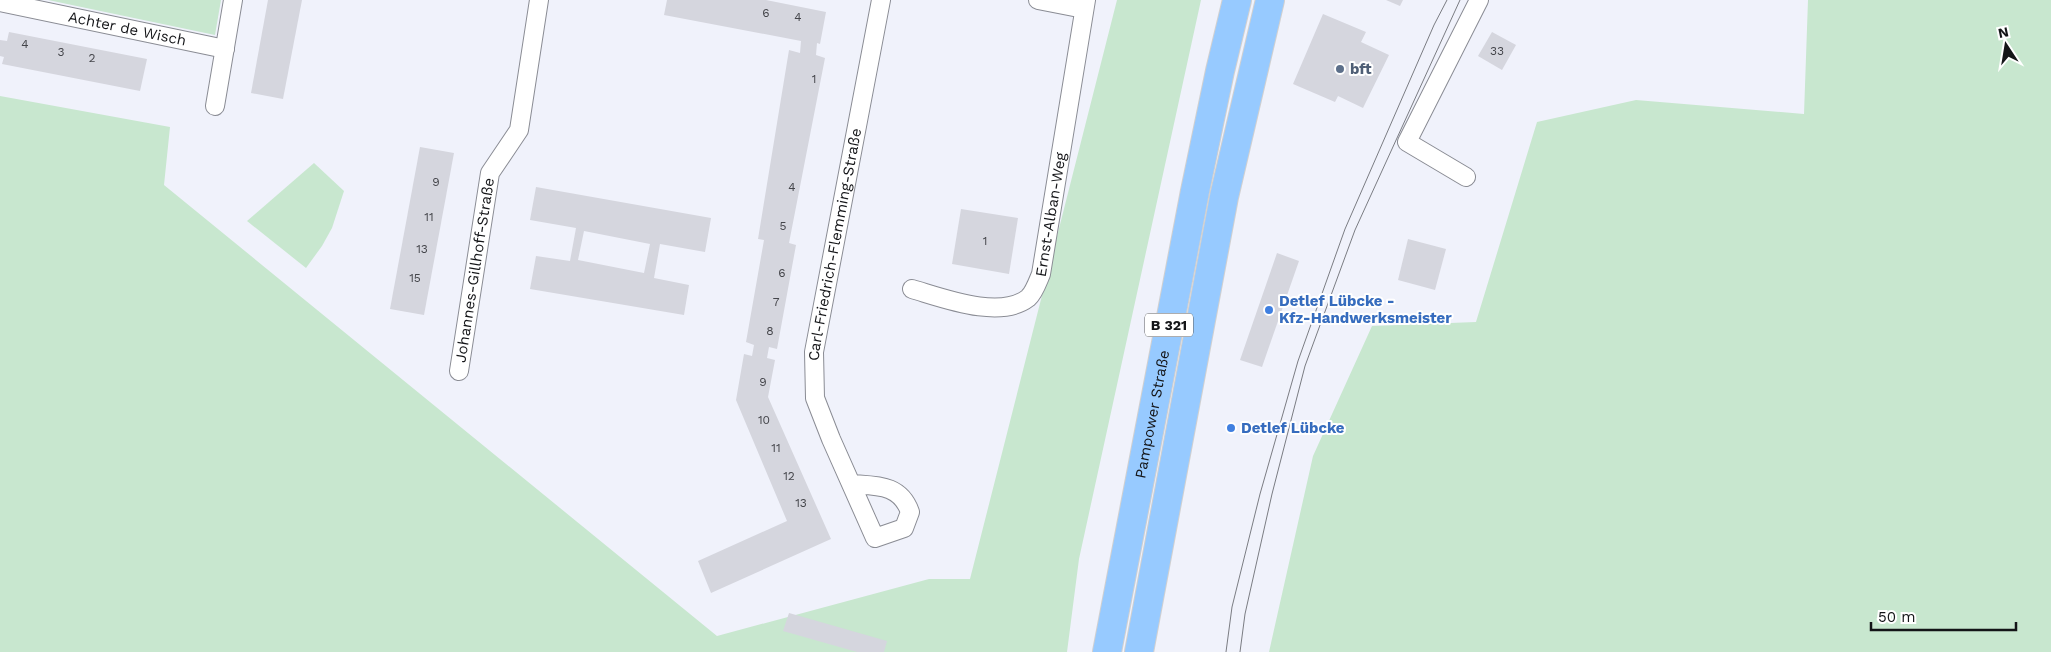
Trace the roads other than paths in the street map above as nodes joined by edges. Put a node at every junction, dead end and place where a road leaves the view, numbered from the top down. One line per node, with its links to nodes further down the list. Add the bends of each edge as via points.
1 (233, 0): 10 (street)
2 (539, 0): 14 (street, Johannes-Gillhoff-Straße, via 520,130 490,173)
3 (881, 0): 15 (street, Carl-Friedrich-Flemming-Straße, via 814,352 815,398)
4 (1038, 0): 9 (street)
5 (1238, 0): 16 (main road, Pampower Straße / B 321, via 1197,182)
6 (1270, 0): 17 (main road, Pampower Straße / B 321, via 1224,197)
7 (1479, 0): 12 (street, via 1407,142)
8 (0, 2): 10 (street, Achter de Wisch)
9 (1085, 5): 13 (street, Ernst-Alban-Weg, via 1041,274 1030,297 1000,308 950,300)
10 (225, 49): 11 (street)
11 (215, 106)
12 (1466, 177)
13 (912, 288)
14 (459, 371)
15 (851, 484)
16 (1107, 652)
17 (1139, 652)

